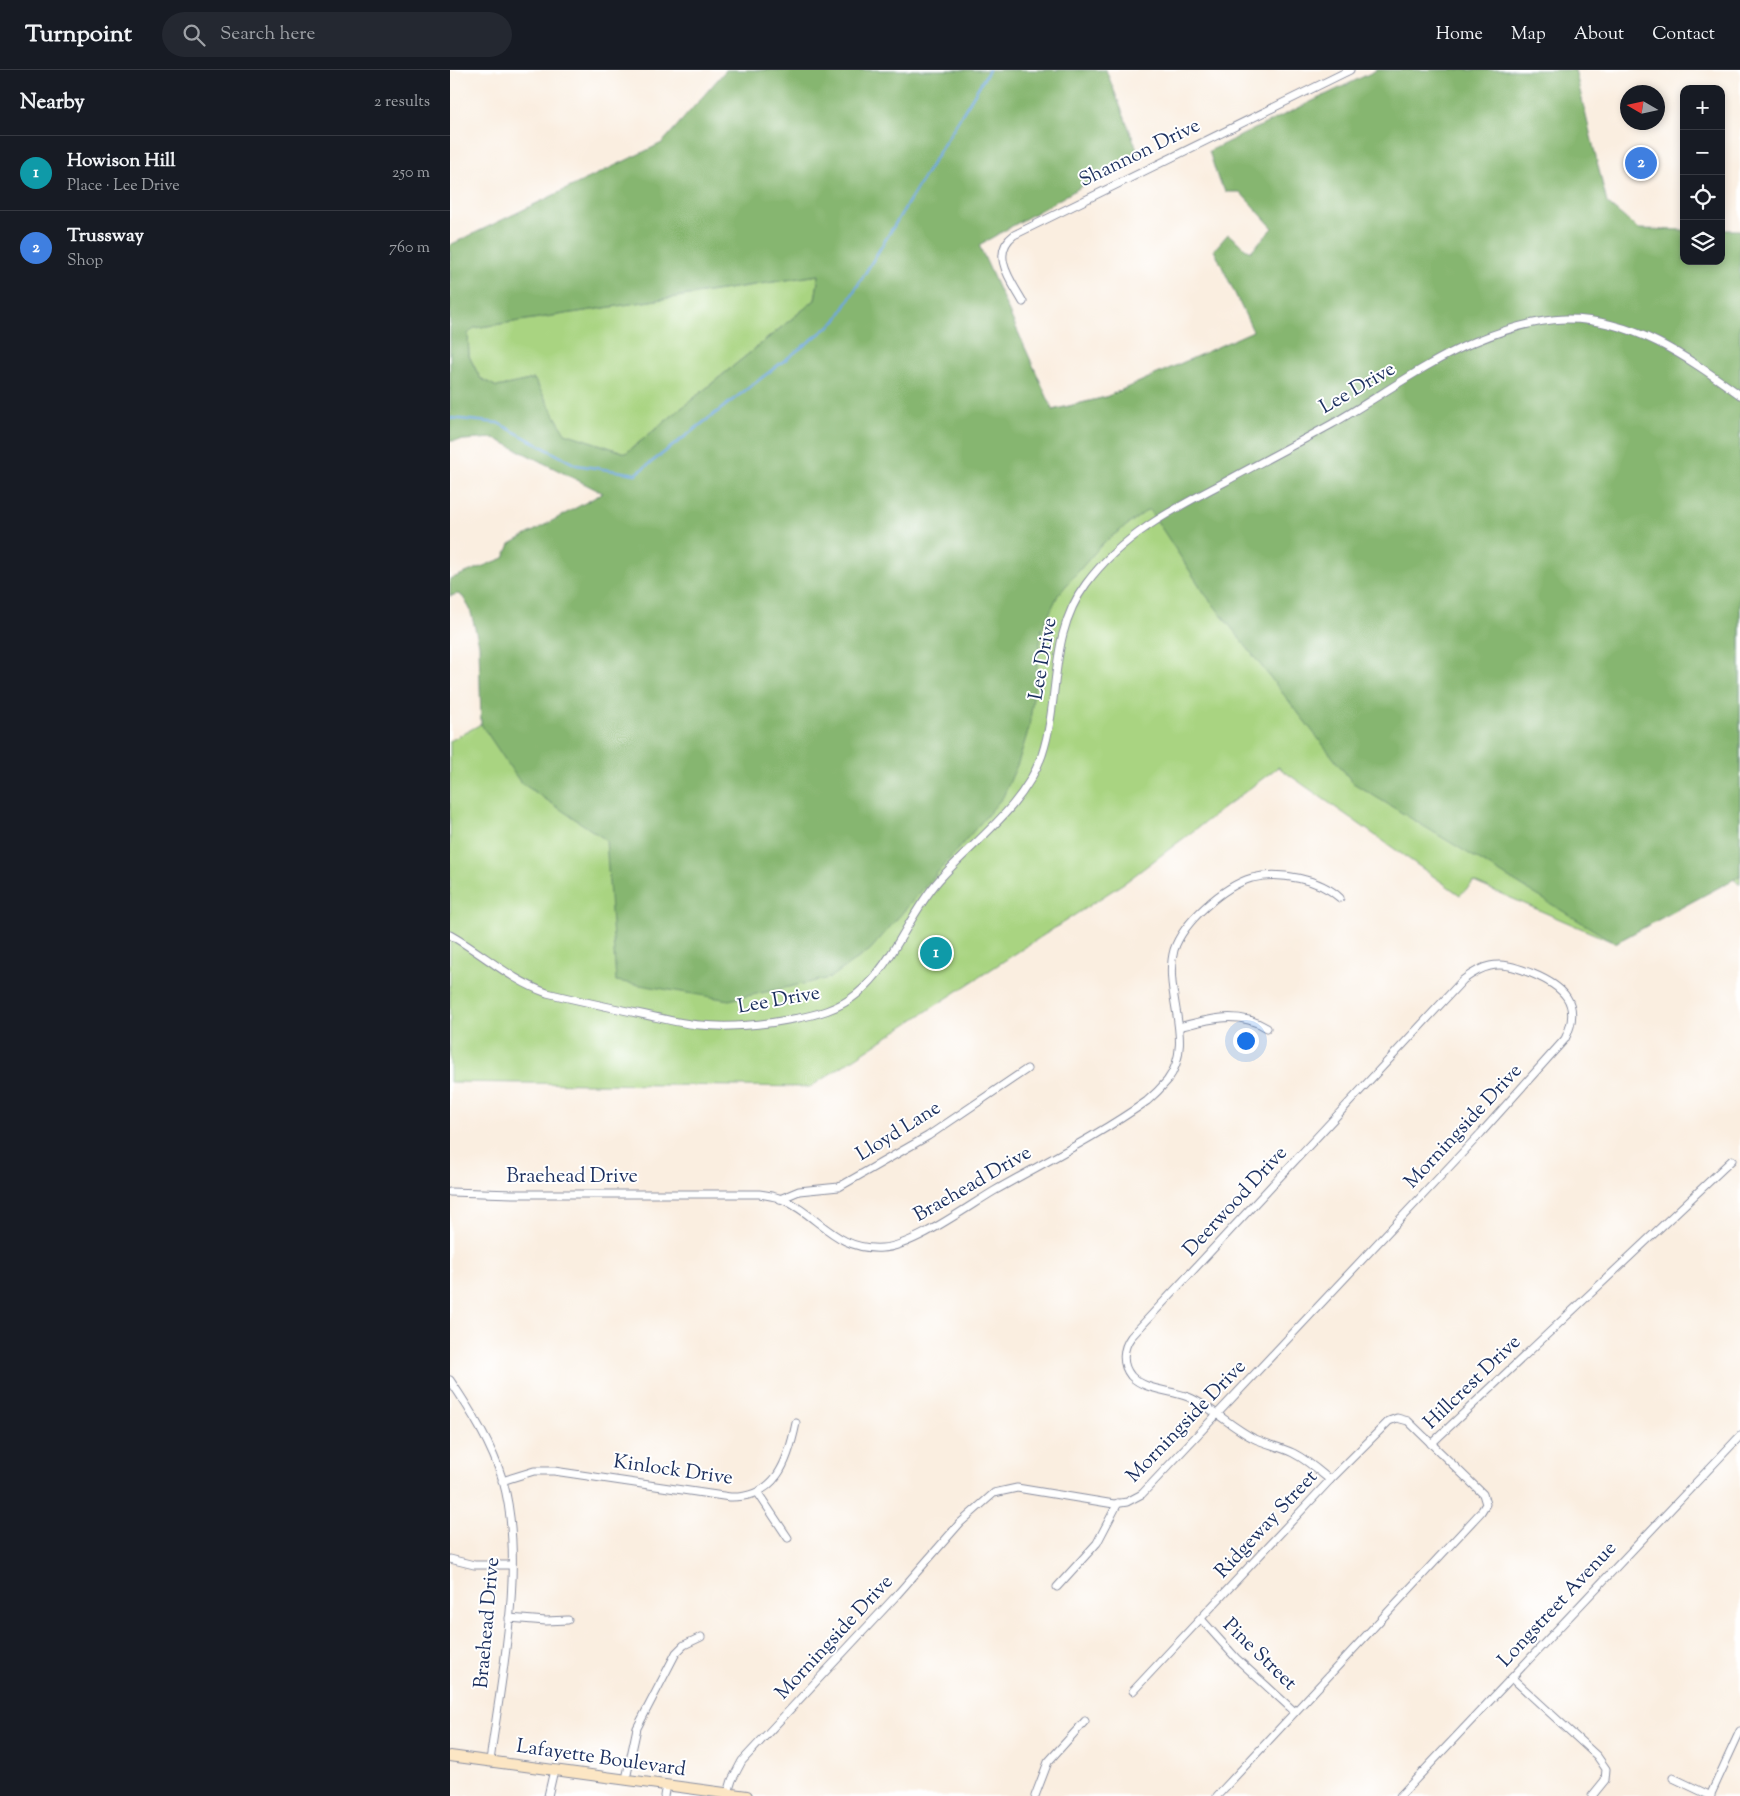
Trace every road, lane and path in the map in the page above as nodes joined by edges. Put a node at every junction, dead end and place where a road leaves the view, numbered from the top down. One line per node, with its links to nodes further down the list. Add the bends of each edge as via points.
1 (1350, 70): 2 (street, Shannon Drive, via 1014,235 1003,250 1003,264)
2 (1023, 302)
3 (1740, 395): 5 (street, Lee Drive, via 1678,352 1640,334 1578,319 1541,321 1448,354 1333,423 1150,524 1098,569 1068,613 1059,645 1046,739 1041,758 1024,791 938,882 871,981 857,994 830,1010 757,1025 686,1023 539,990 512,978)
4 (1340, 898): 7 (street, Braehead Drive, via 1315,884 1265,876 1240,883 1205,907 1184,931 1174,952 1173,984)
5 (450, 936)
6 (1569, 1001): 14 (street, Morningside Drive, via 1572,1015 1570,1031 1554,1054); 14 (street, Deerwood Drive, via 1548,980 1510,966 1489,966 1463,980 1132,1337 1124,1354 1131,1375 1146,1386 1188,1397)
7 (1179, 1027): 8 (street, via 1233,1016 1248,1018); 12 (street, Braehead Drive, via 1180,1045 1172,1074 1148,1100 910,1239 885,1248 850,1244 824,1230)
8 (1267, 1028)
9 (1027, 1069): 12 (street, Lloyd Lane, via 928,1136 839,1187 799,1191)
10 (1732, 1160): 17 (street, Hillcrest Drive)
11 (450, 1192): 12 (street, Braehead Drive, via 759,1194)
12 (780, 1198)
13 (450, 1380): 19 (street, Braehead Drive, via 488,1444)
14 (1217, 1415): 18 (street, Deerwood Drive, via 1254,1438 1294,1454); 21 (street, Morningside Drive, via 1142,1494)
15 (796, 1423): 20 (street, Kinlock Drive, via 780,1469 772,1483)
16 (1740, 1436): 30 (street, Longstreet Avenue)
17 (1432, 1444): 18 (street, Ridgeway Street, via 1408,1421 1391,1419); 32 (street, Hillcrest Drive, via 1483,1494 1486,1504 1482,1512)
18 (1330, 1480): 28 (street, Ridgeway Street)
19 (502, 1481): 20 (street, Kinlock Drive, via 534,1472 554,1471 730,1497); 24 (street, Braehead Drive, via 508,1506)
20 (758, 1493): 22 (street)
21 (1118, 1504): 25 (street, via 1097,1543); 41 (street, Morningside Drive, via 1011,1488 986,1498 742,1761)
22 (788, 1538)
23 (450, 1559): 24 (street, via 474,1565)
24 (511, 1565): 26 (street, Braehead Drive)
25 (1057, 1587)
26 (509, 1618): 27 (street); 36 (street, Braehead Drive)
27 (568, 1620)
28 (1202, 1620): 31 (street, Ridgeway Street); 32 (street, Pine Street, via 1236,1658)
29 (701, 1637): 39 (street, via 676,1653 643,1713)
30 (1512, 1678): 47 (street, Longstreet Avenue); 48 (street, via 1604,1765 1605,1780)
31 (1134, 1691)
32 (1295, 1712): 46 (street, Hillcrest Drive)
33 (1084, 1721): 45 (street, via 1048,1762)
34 (1740, 1731): 49 (street)
35 (450, 1756): 36 (main road, Lafayette Boulevard)
36 (490, 1761): 37 (main road, Lafayette Boulevard)
37 (554, 1770): 39 (main road, Lafayette Boulevard); 42 (street)
38 (1673, 1778): 49 (street)
39 (626, 1779): 40 (main road, Lafayette Boulevard)
40 (666, 1785): 41 (main road, Lafayette Boulevard); 43 (street)
41 (728, 1794): 44 (main road, Lafayette Boulevard)
42 (548, 1796)
43 (664, 1796)
44 (747, 1796)
45 (1035, 1796)
46 (1217, 1796)
47 (1400, 1796)
48 (1592, 1796)
49 (1711, 1796)

